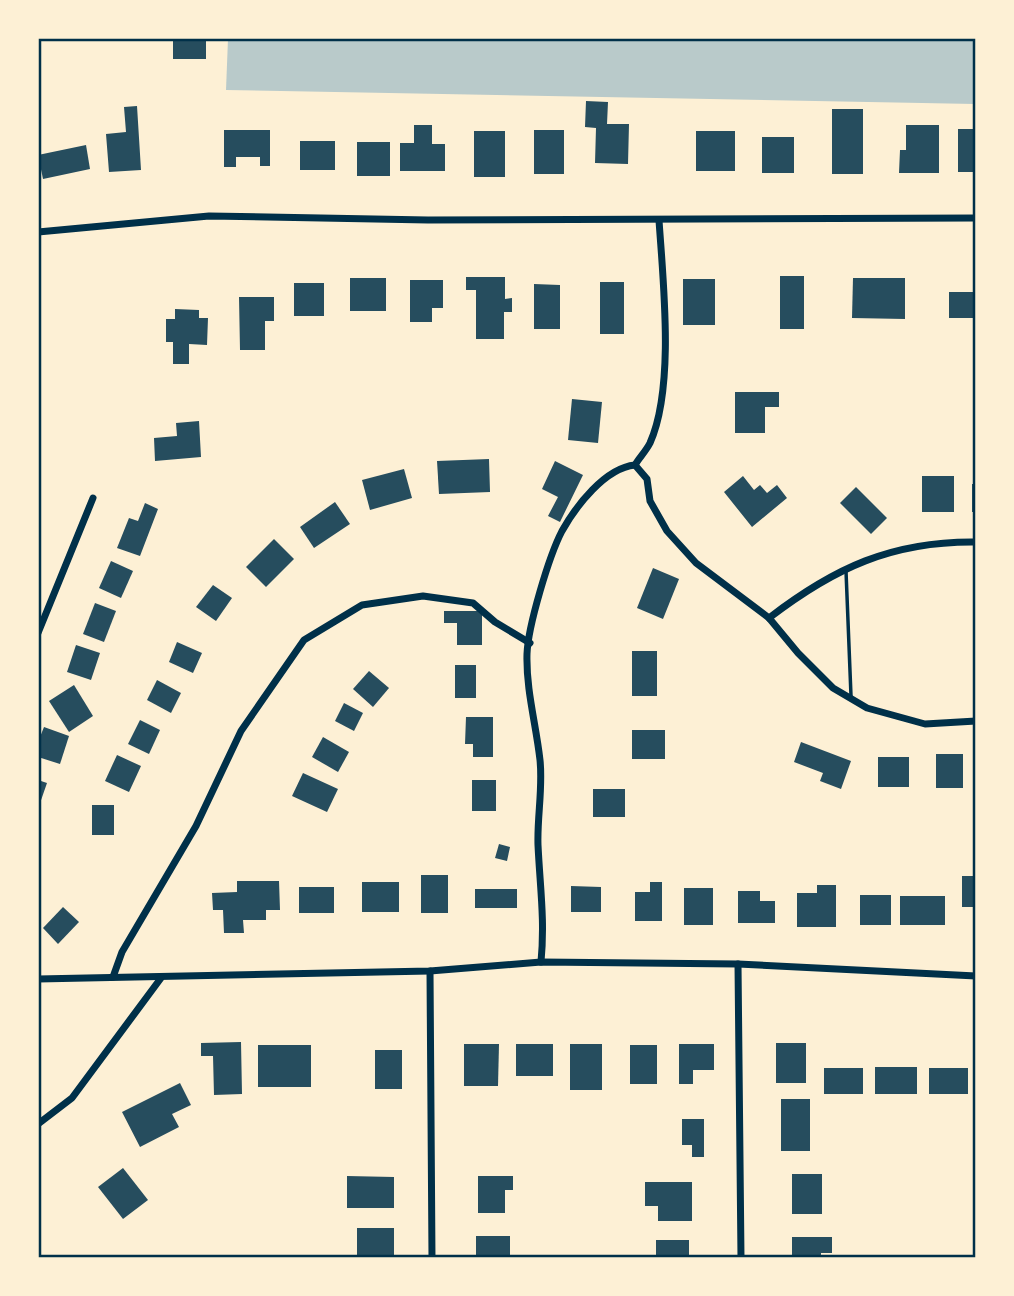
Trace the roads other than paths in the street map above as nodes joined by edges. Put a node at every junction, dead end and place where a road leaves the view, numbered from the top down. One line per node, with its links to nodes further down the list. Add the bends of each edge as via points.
1 (975, 219): 2 (street)
2 (659, 220): 3 (street, via 209,216); 4 (street, via 664,354 660,401 650,443)
3 (38, 232)
4 (635, 465): 8 (street, via 647,479 650,501 667,531 696,563); 10 (street, via 622,467 593,490 562,531 538,599)
5 (93, 498): 9 (street)
6 (975, 541): 7 (street, via 911,547)
7 (846, 567): 8 (street); 11 (lane)
8 (769, 618): 11 (street, via 833,688)
9 (38, 633)
10 (530, 643): 13 (street, via 530,704 540,762 538,844 545,919); 17 (street, via 473,603 424,596 362,605 304,640 242,731 197,826 122,952)
11 (851, 698): 12 (street, via 867,708 925,724)
12 (975, 721)
13 (541, 962): 14 (street); 15 (street)
14 (738, 964): 16 (street); 22 (street)
15 (430, 971): 18 (street); 21 (street)
16 (975, 976)
17 (113, 977): 18 (street); 19 (street)
18 (161, 978): 20 (street, via 72,1098)
19 (38, 979)
20 (38, 1124)
21 (432, 1258)
22 (740, 1258)

